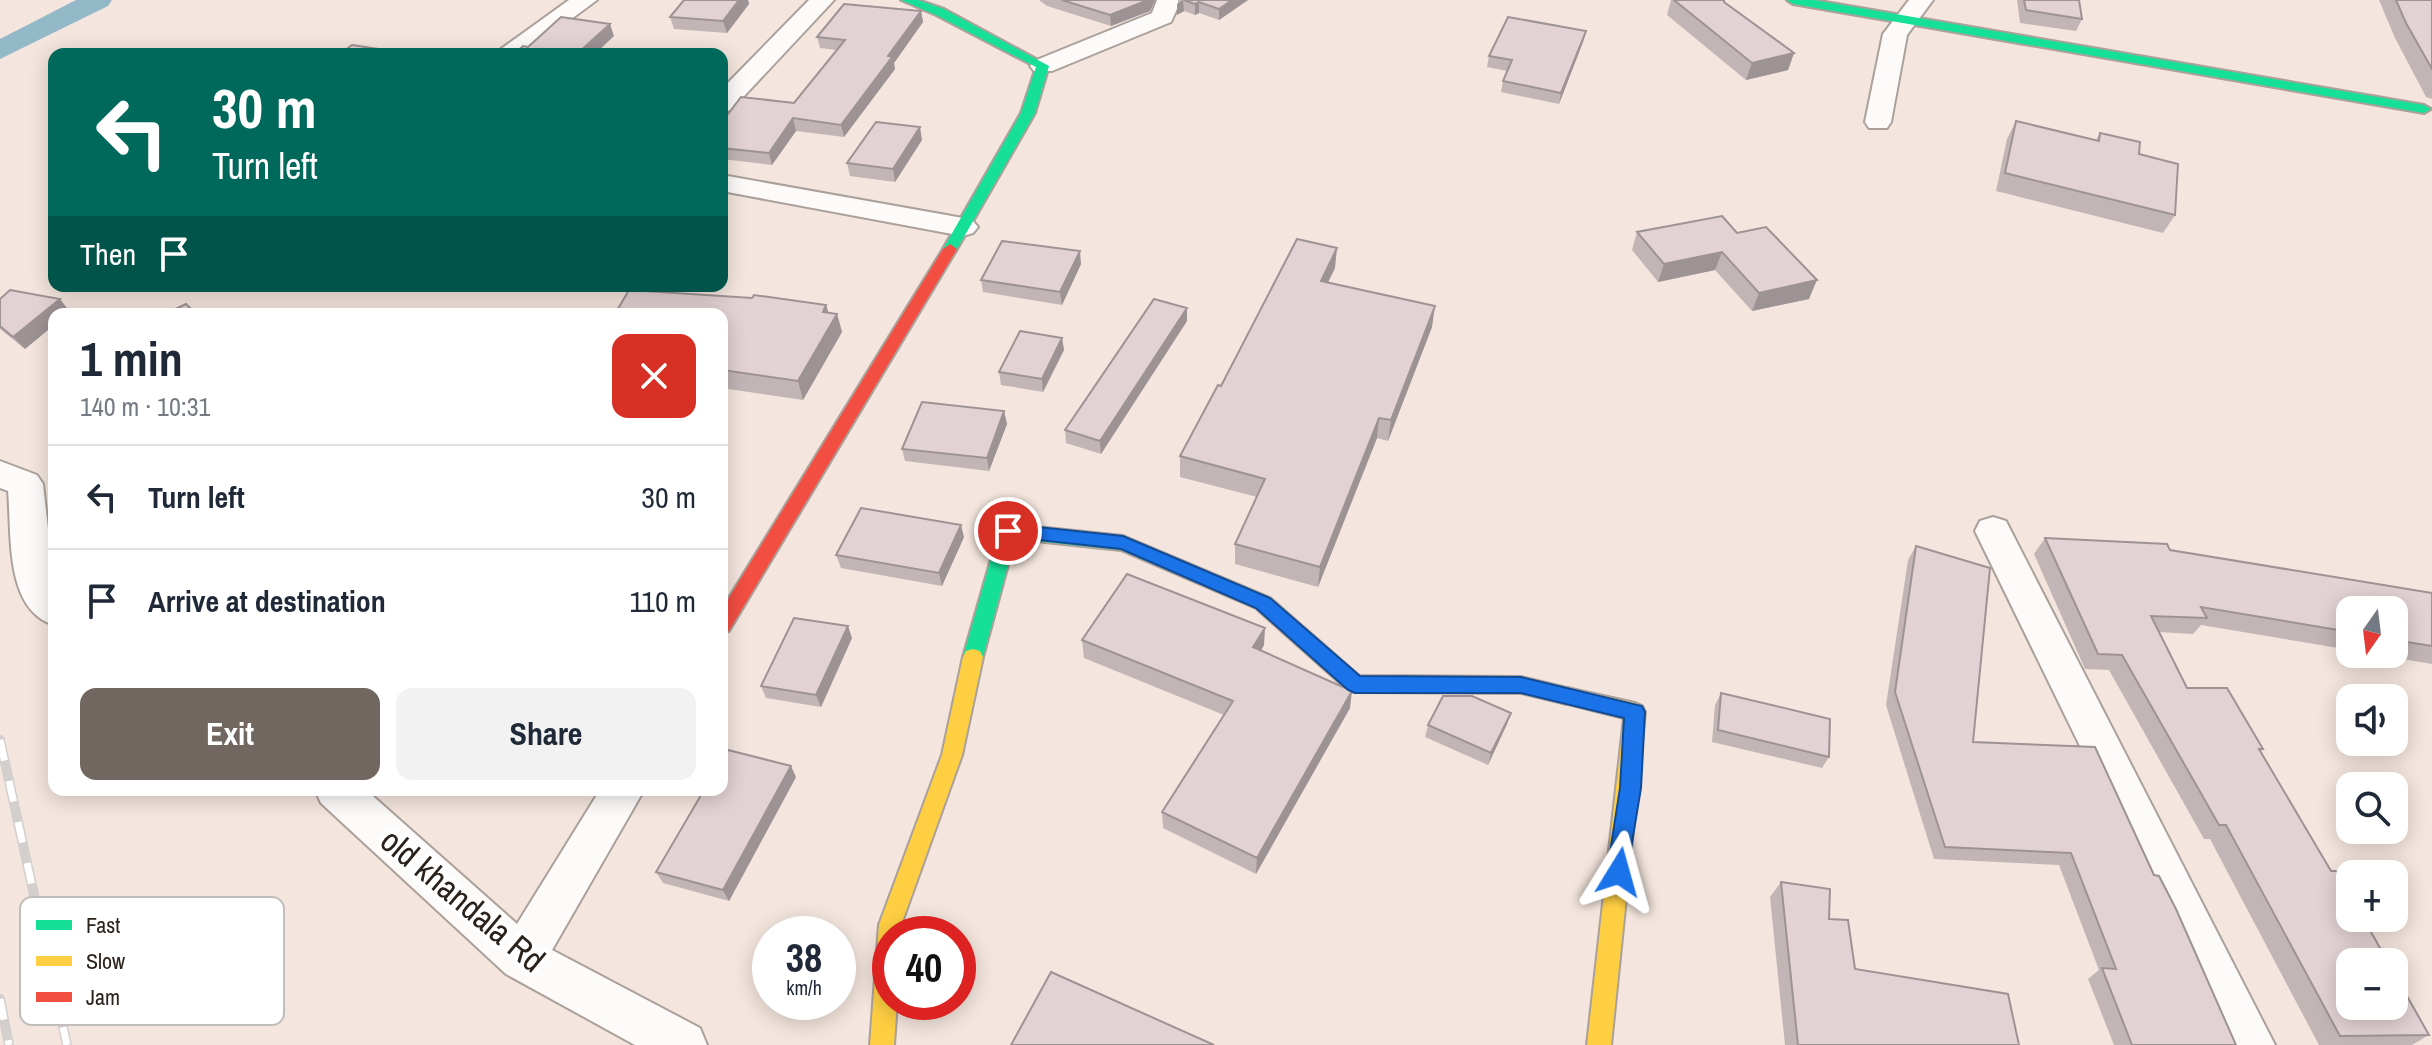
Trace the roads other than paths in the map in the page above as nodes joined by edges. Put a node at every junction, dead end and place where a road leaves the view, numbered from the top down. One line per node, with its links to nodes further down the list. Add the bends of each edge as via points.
1 (585, 0): 7 (street)
2 (822, 0): 9 (street)
3 (907, 0): 8 (street)
4 (1169, 0): 8 (street, via 1162,17)
5 (1793, 0): 6 (street)
6 (1914, 10): 10 (street); 11 (street, via 1895,34)
7 (516, 48)
8 (1043, 66): 13 (street, via 1028,113)
9 (728, 98)
10 (2424, 109)
11 (1878, 122)
12 (728, 184): 13 (street)
13 (963, 227): 17 (street)
14 (0, 474): 16 (street, via 25,484 35,585)
15 (1993, 531): 24 (street)
16 (48, 602)
17 (728, 616)
18 (343, 796): 20 (street, old khandala Rd)
19 (619, 796): 20 (street)
20 (522, 958): 21 (street, old khandala Rd)
21 (683, 1045)
22 (882, 1045): 23 (street, via 890,925 952,755 978,631 1008,531 1123,543 1263,603 1355,684 1521,685 1635,712 1631,788 1602,984)
23 (1599, 1045)
24 (2251, 1045)

